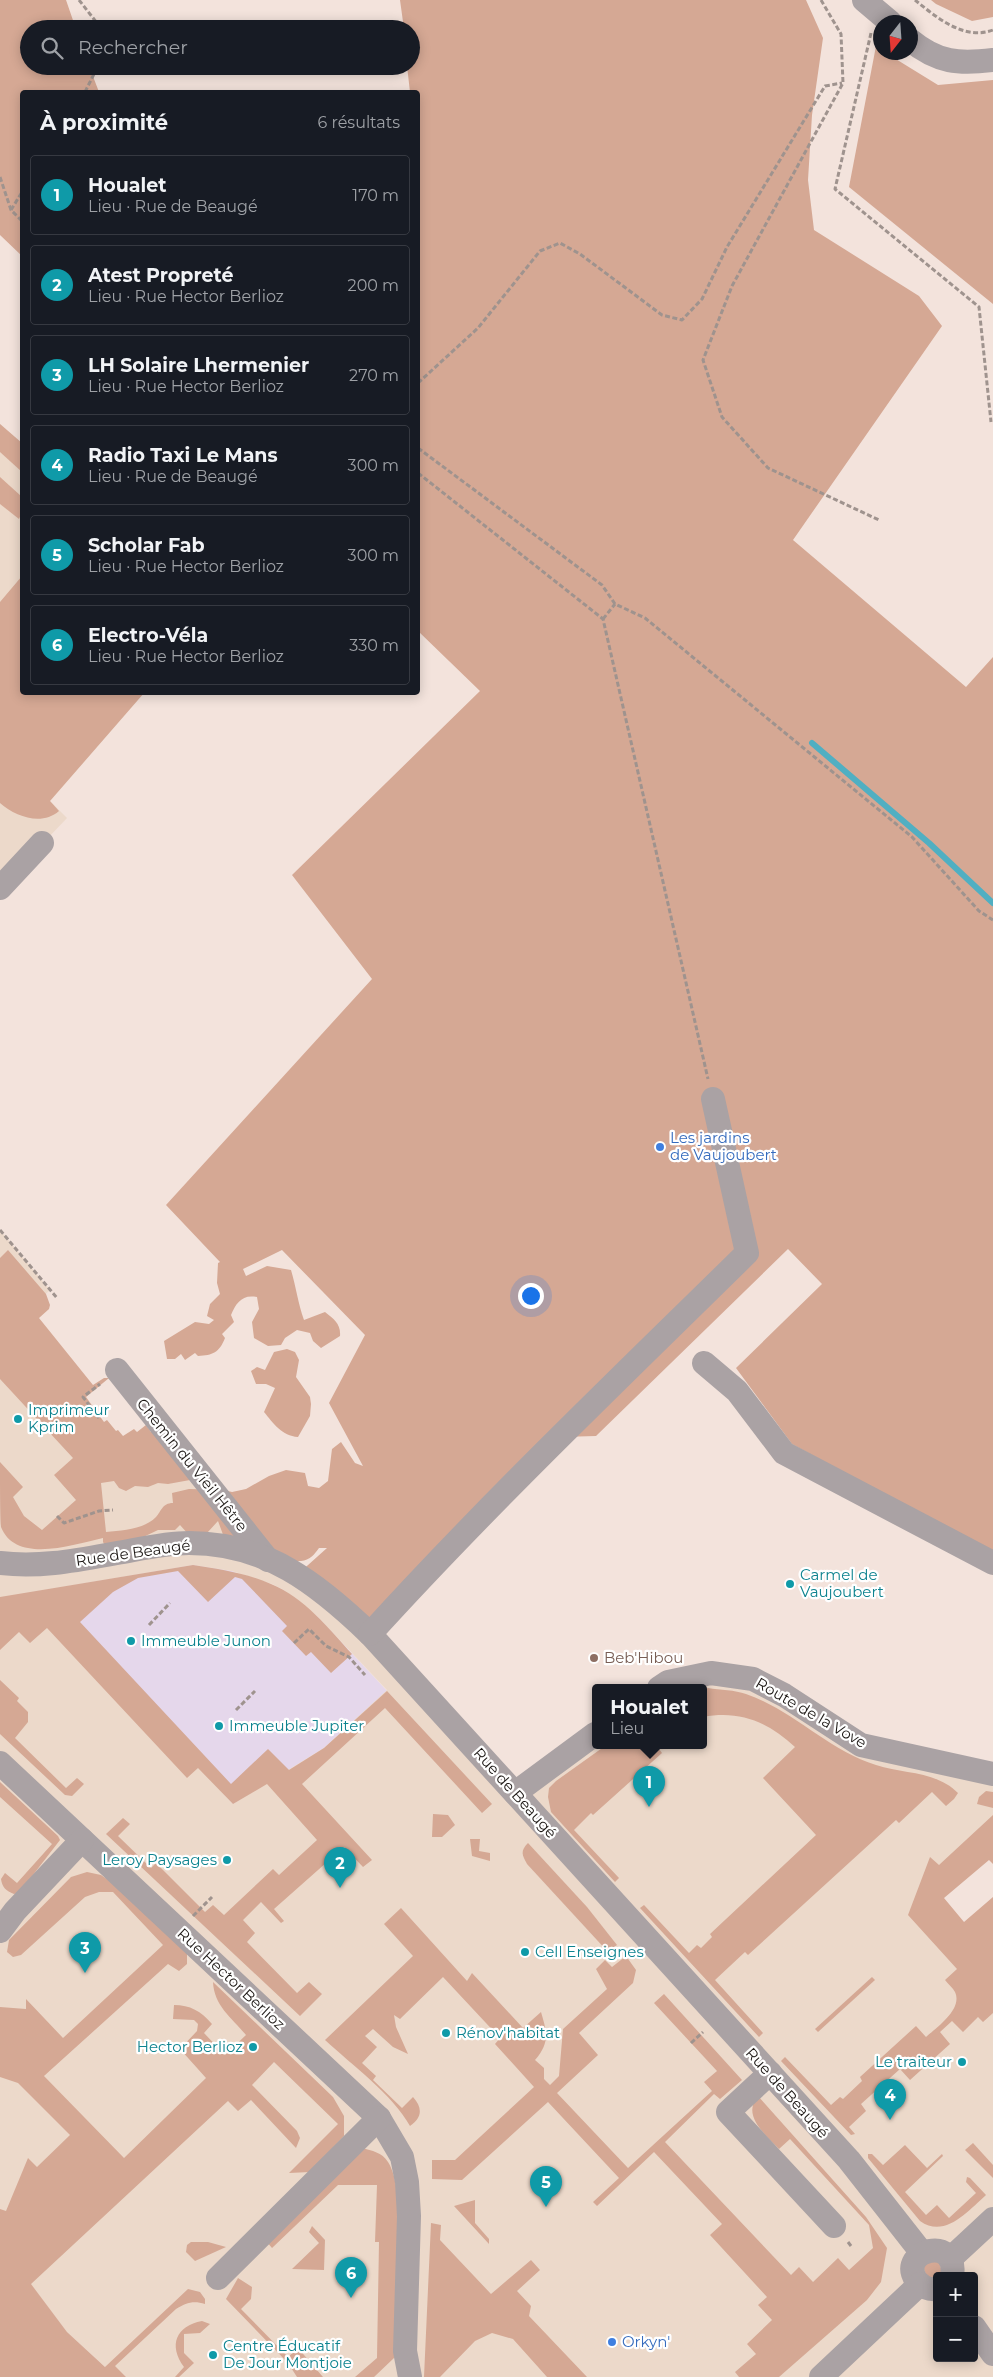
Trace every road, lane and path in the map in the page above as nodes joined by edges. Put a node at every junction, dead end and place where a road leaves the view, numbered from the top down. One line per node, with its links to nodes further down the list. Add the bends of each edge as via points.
1 (79, 0): 5 (path)
2 (821, 0): 10 (path, via 841,34)
3 (915, 0): 6 (path, via 938,19 969,33)
4 (877, 11): 17 (path, via 835,188 980,307)
5 (94, 20)
6 (993, 30)
7 (918, 45): 8 (street, via 939,58 963,64)
8 (993, 60)
9 (94, 75): 11 (path)
10 (843, 83): 16 (path, via 825,86 727,247 702,299 682,320 662,315 580,254 560,243 540,251 478,328); 20 (path, via 732,286 702,360 722,418 768,468)
11 (86, 90)
12 (0, 177): 14 (path)
13 (20, 195): 14 (path)
14 (11, 210): 15 (path)
15 (20, 219)
16 (420, 381)
17 (991, 422)
18 (420, 449): 21 (path, via 602,585)
19 (420, 475): 22 (path)
20 (879, 520)
21 (615, 604): 22 (path); 25 (path, via 645,618 912,837 979,910)
22 (603, 619): 26 (path)
23 (42, 843): 24 (street)
24 (0, 888)
25 (993, 920)
26 (713, 1099): 39 (street, via 747,1253 561,1436)
27 (0, 1230): 28 (path)
28 (57, 1298)
29 (704, 1363): 36 (street, via 737,1391 784,1453)
30 (117, 1370): 31 (path, via 84,1397); 34 (street, Chemin du Vieil Hêtre)
31 (98, 1418)
32 (113, 1510): 33 (path, via 64,1523)
33 (57, 1516)
34 (268, 1560): 35 (street, Rue de Beaugé, via 234,1548 188,1543 51,1564); 39 (street, Rue de Beaugé, via 318,1587)
35 (0, 1563)
36 (993, 1563)
37 (170, 1603): 38 (path)
38 (148, 1625)
39 (370, 1634): 48 (street, Rue de Beaugé)
40 (294, 1644): 41 (path, via 309,1629 326,1646 348,1657)
41 (365, 1675)
42 (665, 1684): 47 (street, Route de la Vove, via 711,1672 753,1679 784,1695 861,1745)
43 (255, 1691): 44 (path)
44 (236, 1710)
45 (592, 1736): 48 (street)
46 (0, 1763): 49 (street, Rue Hector Berlioz)
47 (991, 1768)
48 (515, 1793): 51 (street, Rue de Beaugé)
49 (82, 1840): 50 (street, via 16,1909); 52 (street, Rue Hector Berlioz)
50 (0, 1931)
51 (770, 2073): 54 (street, via 728,2112); 55 (street, Rue de Beaugé, via 849,2160)
52 (379, 2118): 57 (street); 61 (street, Rue Hector Berlioz, via 402,2157 407,2182 405,2351)
53 (993, 2220): 56 (street)
54 (834, 2226)
55 (922, 2253): 56 (street, via 934,2250 946,2254); 58 (street, via 913,2268 914,2274)
56 (951, 2267)
57 (218, 2278)
58 (929, 2286): 62 (street)
59 (978, 2333): 60 (street)
60 (993, 2354)
61 (410, 2377)
62 (821, 2377)

